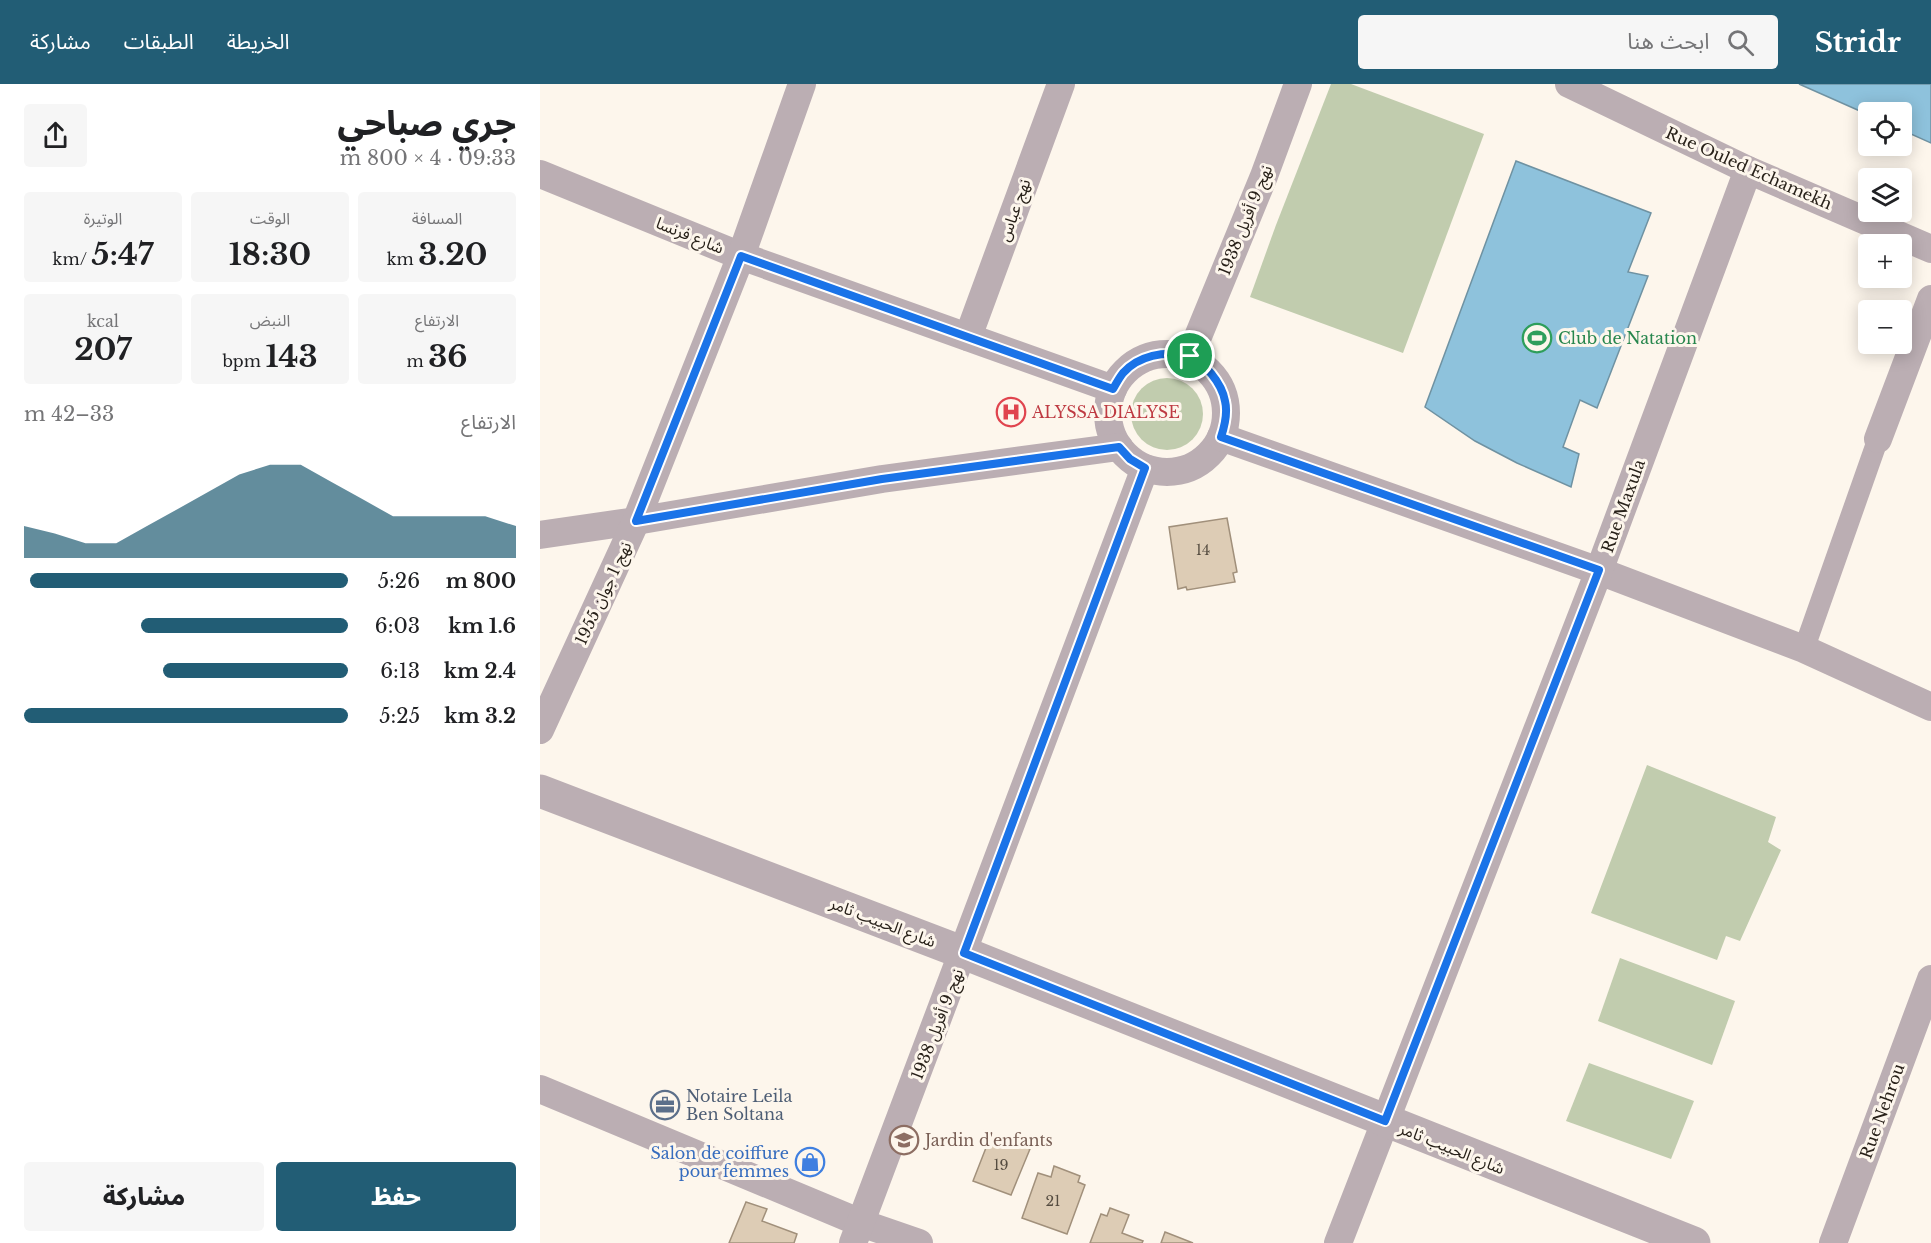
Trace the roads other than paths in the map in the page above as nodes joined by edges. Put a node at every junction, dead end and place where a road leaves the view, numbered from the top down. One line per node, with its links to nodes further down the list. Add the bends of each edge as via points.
1 (802, 84): 8 (street, نهج 1 جوان 1955)
2 (1061, 84): 10 (street, نهج عباس)
3 (1298, 84): 11 (street, نهج 9 أفريل 1938)
4 (1569, 84): 5 (street, Rue Ouled Echamekh)
5 (1748, 170): 7 (street, Rue Ouled Echamekh); 19 (street, Rue Maxula)
6 (540, 174): 8 (street, شارع فرنسا)
7 (1931, 249)
8 (741, 256): 10 (street, شارع فرنسا); 17 (street, نهج 1 جوان 1955)
9 (1931, 299): 14 (street)
10 (968, 336): 12 (street, شارع فرنسا)
11 (1190, 356): 12 (street, via 1149,356 1123,373); 13 (street, via 1220,385 1226,402)
12 (1113, 389): 15 (street, via 1108,416 1113,440)
13 (1221, 437): 16 (street, via 1211,453 1197,464 1162,472); 19 (street)
14 (1878, 439): 20 (street)
15 (1119, 447): 16 (street); 17 (street, via 882,479)
16 (1145, 468): 24 (street, نهج 9 أفريل 1938)
17 (636, 521): 18 (street); 22 (street, نهج 1 جوان 1955)
18 (540, 535)
19 (1599, 570): 20 (street); 27 (street, Rue Maxula)
20 (1804, 649): 21 (street)
21 (1931, 707)
22 (540, 730)
23 (540, 791): 24 (street, شارع الحبيب ثامر)
24 (964, 953): 27 (street, شارع الحبيب ثامر); 28 (street, نهج 9 أفريل 1938)
25 (1931, 979): 32 (street, Rue Nehrou)
26 (540, 1089): 28 (street)
27 (1385, 1121): 30 (street, Rue Maxula); 31 (street, شارع الحبيب ثامر)
28 (857, 1233): 29 (street)
29 (919, 1243)
30 (1338, 1243)
31 (1694, 1243)
32 (1833, 1243)

